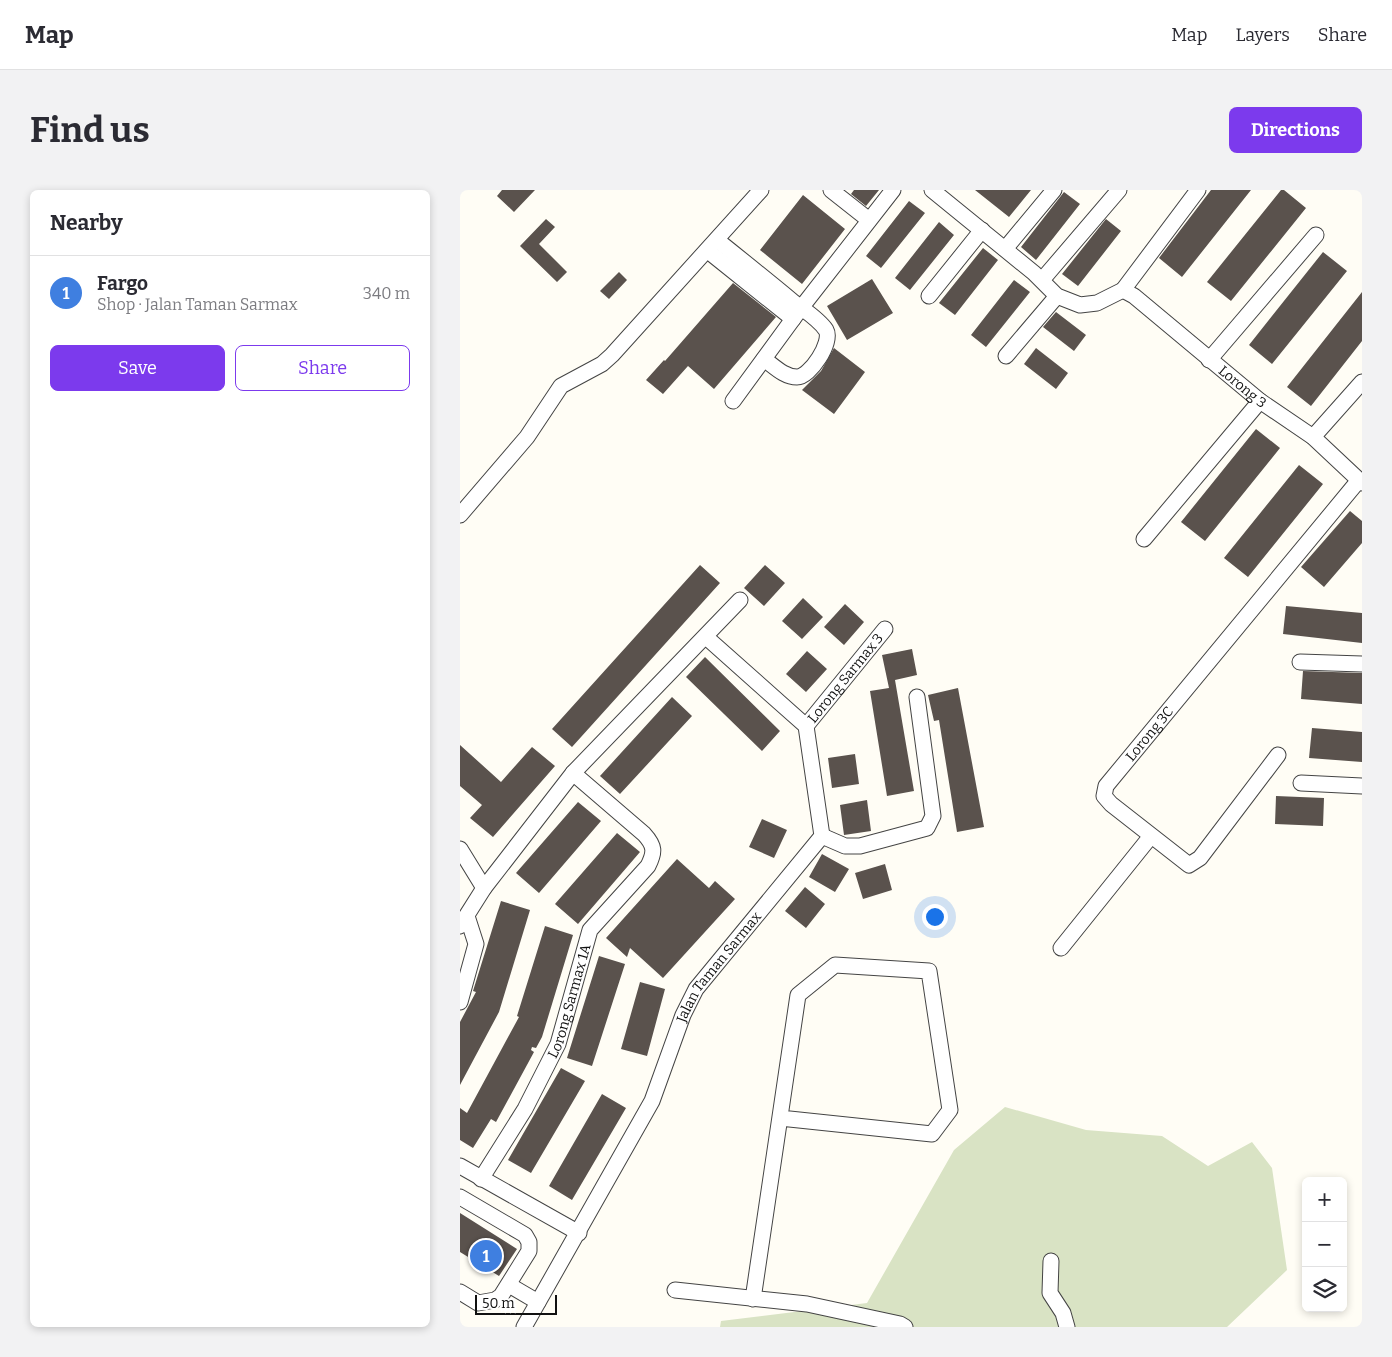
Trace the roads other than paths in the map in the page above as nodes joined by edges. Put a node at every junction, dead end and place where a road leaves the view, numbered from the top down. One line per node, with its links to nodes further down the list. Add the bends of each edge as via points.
1 (761, 190): 11 (street)
2 (893, 190): 8 (street)
3 (1054, 190): 12 (street)
4 (1119, 190): 13 (street)
5 (1198, 190): 14 (street)
6 (837, 192): 8 (street)
7 (939, 192): 9 (street)
8 (869, 220): 17 (street)
9 (982, 230): 12 (street); 15 (street)
10 (1316, 235): 20 (street)
11 (713, 245): 17 (street); 26 (street, via 612,355 561,386 527,437)
12 (1005, 248): 13 (street)
13 (1042, 280): 16 (street)
14 (1123, 290): 16 (street, via 1097,303 1080,305); 20 (street, Lorong 3)
15 (929, 296)
16 (1057, 296): 18 (street)
17 (797, 313): 19 (street); 19 (street, via 824,328 828,334 827,344 809,371 800,377 789,376)
18 (1006, 356)
19 (764, 359): 22 (street)
20 (1209, 360): 23 (street, Lorong 3)
21 (1362, 382): 24 (street)
22 (733, 401)
23 (1260, 401): 24 (street, Lorong 3); 27 (street)
24 (1313, 437): 25 (street, Lorong 3)
25 (1361, 481): 40 (street, Lorong 3C, via 1106,786 1104,796 1111,804)
26 (460, 515)
27 (1144, 539)
28 (740, 600): 30 (street)
29 (885, 629): 34 (street, Lorong Sarmax 3)
30 (706, 637): 34 (street); 36 (street)
31 (1300, 662): 32 (street)
32 (1362, 664)
33 (917, 697): 39 (street, via 933,816 927,828 860,846 845,846)
34 (806, 726): 39 (street)
35 (1278, 755): 40 (street, Lorong 3C, via 1200,858 1192,864 1186,864)
36 (573, 774): 42 (street); 48 (street, Lorong Sarmax 1A, via 644,834 653,845 654,854 648,866 590,930 558,1044 525,1109)
37 (1301, 783): 38 (street)
38 (1362, 786)
39 (822, 836): 50 (street, Jalan Taman Sarmax, via 696,989 683,1015 652,1100)
40 (1151, 836): 44 (street)
41 (460, 850): 42 (street)
42 (484, 888): 43 (street)
43 (463, 921): 45 (street, via 476,944)
44 (1061, 948)
45 (460, 1002)
46 (780, 1118): 46 (street, via 798,995 835,966 929,971 950,1110 932,1134); 55 (street)
47 (460, 1166): 48 (street)
48 (478, 1177): 49 (street); 50 (street)
49 (461, 1199): 52 (street, via 525,1235 529,1242 529,1251)
50 (579, 1233): 56 (street, Jalan Taman Sarmax)
51 (1051, 1261): 59 (street, via 1050,1293 1063,1313)
52 (509, 1285): 54 (street, via 501,1296 486,1303 478,1303); 56 (street)
53 (675, 1290): 55 (street)
54 (460, 1292)
55 (753, 1298): 58 (street, via 807,1304)
56 (538, 1302): 57 (street, Jalan Taman Sarmax)
57 (524, 1327)
58 (905, 1327)
59 (1067, 1327)

